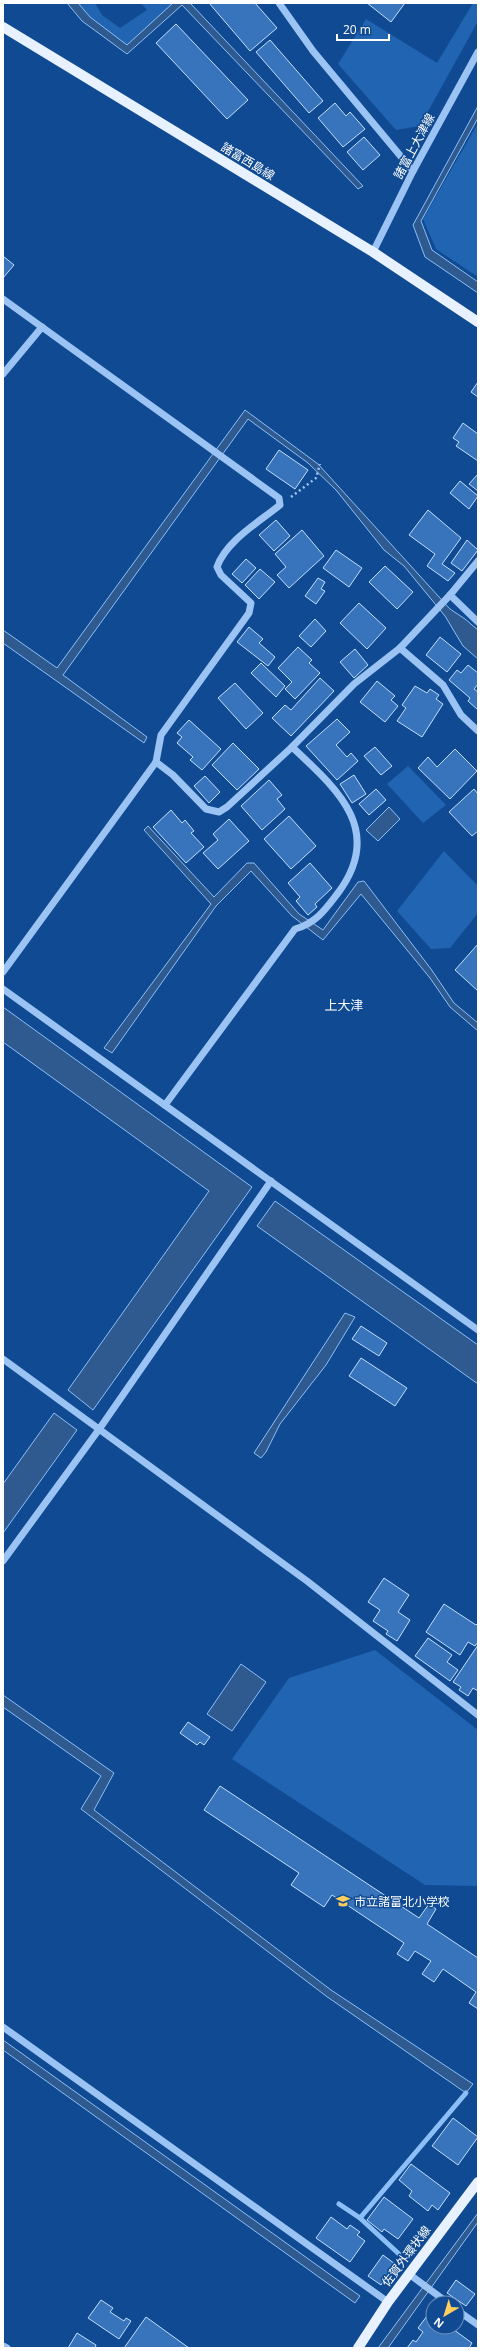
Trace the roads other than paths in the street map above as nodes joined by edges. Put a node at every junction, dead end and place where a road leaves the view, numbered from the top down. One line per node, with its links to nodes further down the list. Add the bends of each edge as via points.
1 (279, 3): 4 (street, via 313,51)
2 (3, 28): 5 (main road, 諸富西島線)
3 (478, 52): 4 (street, 諸富上大津線)
4 (413, 171): 5 (street, 諸富上大津線)
5 (373, 252): 7 (main road, 諸富西島線)
6 (3, 299): 8 (street)
7 (478, 322)
8 (42, 327): 9 (street); 16 (street, via 279,498 280,505 241,536 220,558 217,567 221,575 251,603 248,613 161,735)
9 (3, 374)
10 (478, 561): 11 (street)
11 (448, 597): 12 (street); 13 (street)
12 (478, 622)
13 (400, 648): 14 (street, via 443,685 461,715); 15 (street, via 354,684)
14 (478, 731)
15 (292, 747): 16 (street, via 219,812 206,809 173,775); 19 (street, via 330,783 348,808 357,831 355,857 346,883 316,921 295,929)
16 (156, 762): 17 (street)
17 (3, 972)
18 (3, 989): 19 (street)
19 (165, 1105): 20 (street)
20 (271, 1181): 21 (street); 23 (street)
21 (478, 1330)
22 (3, 1359): 23 (street)
23 (100, 1428): 24 (street); 25 (street, via 307,1581)
24 (3, 1561)
25 (478, 1715)
26 (3, 2027): 30 (street)
27 (478, 2182): 28 (main road, 佐賀外環状線)
28 (409, 2274): 29 (street); 30 (main road, 佐賀外環状線)
29 (437, 2295)
30 (388, 2302): 35 (main road, 佐賀外環状線)
31 (465, 2316): 32 (street)
32 (478, 2325)
33 (3, 2346): 34 (street)
34 (7, 2348)
35 (358, 2348)

